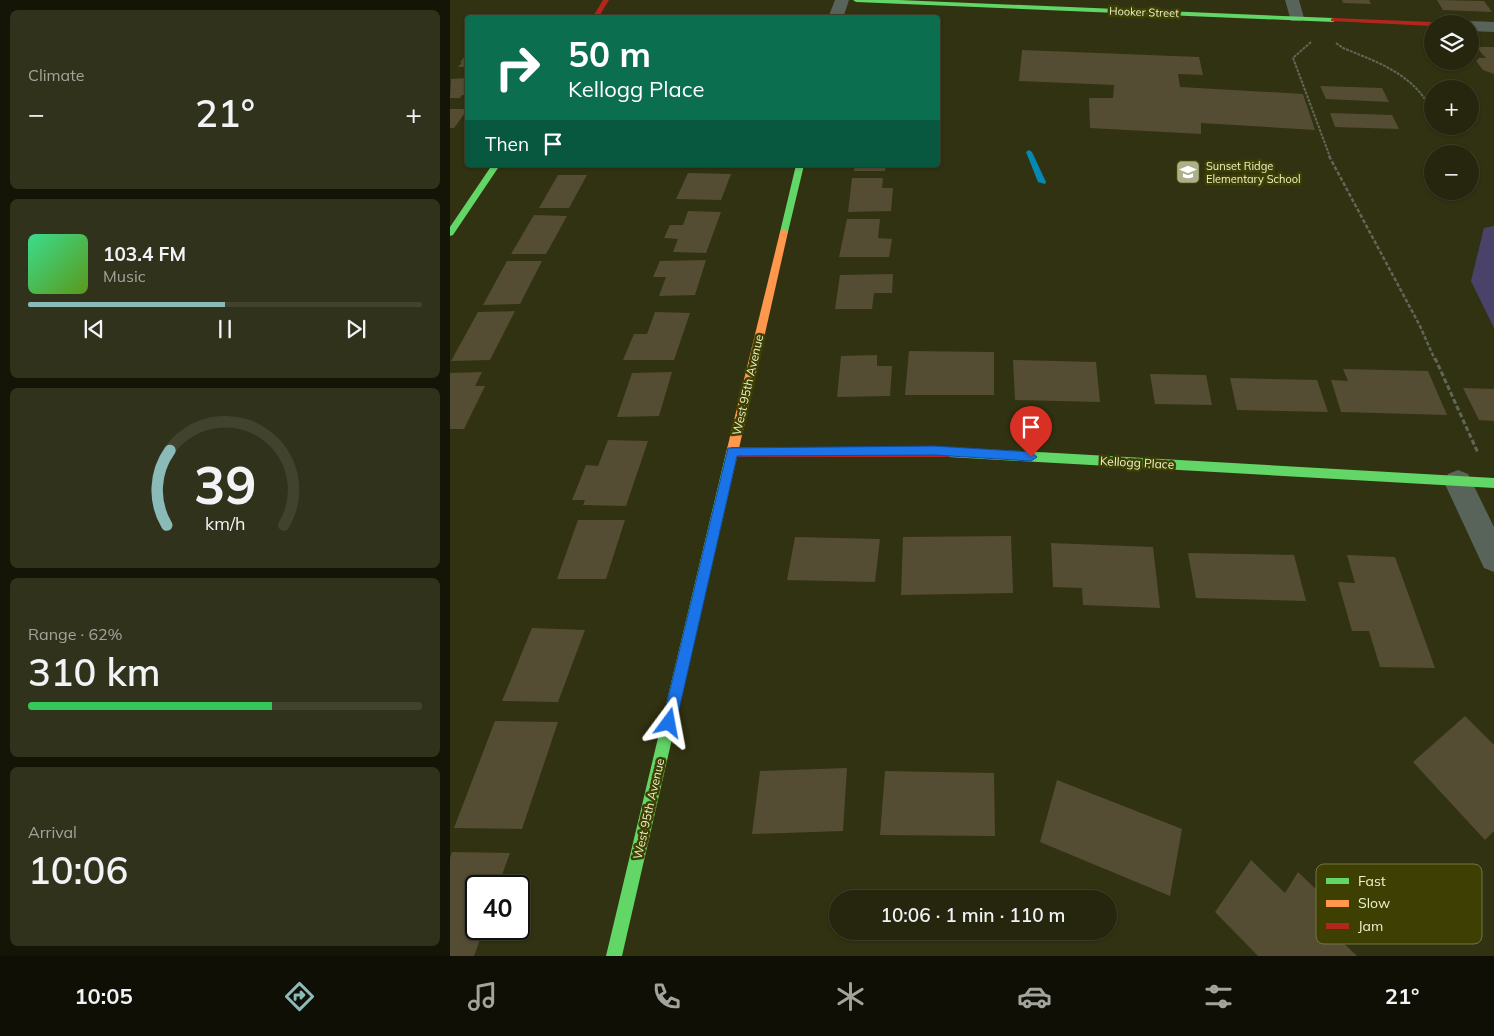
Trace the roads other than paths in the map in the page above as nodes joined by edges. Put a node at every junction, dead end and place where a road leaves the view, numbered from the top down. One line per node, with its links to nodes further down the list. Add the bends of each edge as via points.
1 (606, 0): 6 (street)
2 (842, 0): 7 (street)
3 (856, 0): 5 (street, Hooker Street)
4 (1292, 0): 8 (street)
5 (1068, 5): 8 (street, Hooker Street)
6 (597, 15)
7 (837, 15)
8 (1296, 18): 9 (street, Hooker Street)
9 (1424, 24)
10 (1479, 26): 11 (street)
11 (1494, 27)
12 (495, 167): 14 (street)
13 (800, 167): 15 (street, West 95th Avenue)
14 (450, 233)
15 (732, 452): 16 (street, Kellogg Place, via 934,451); 19 (street, West 95th Avenue)
16 (1458, 482): 17 (street, Kellogg Place); 18 (street)
17 (1494, 483)
18 (1494, 558)
19 (614, 956)

